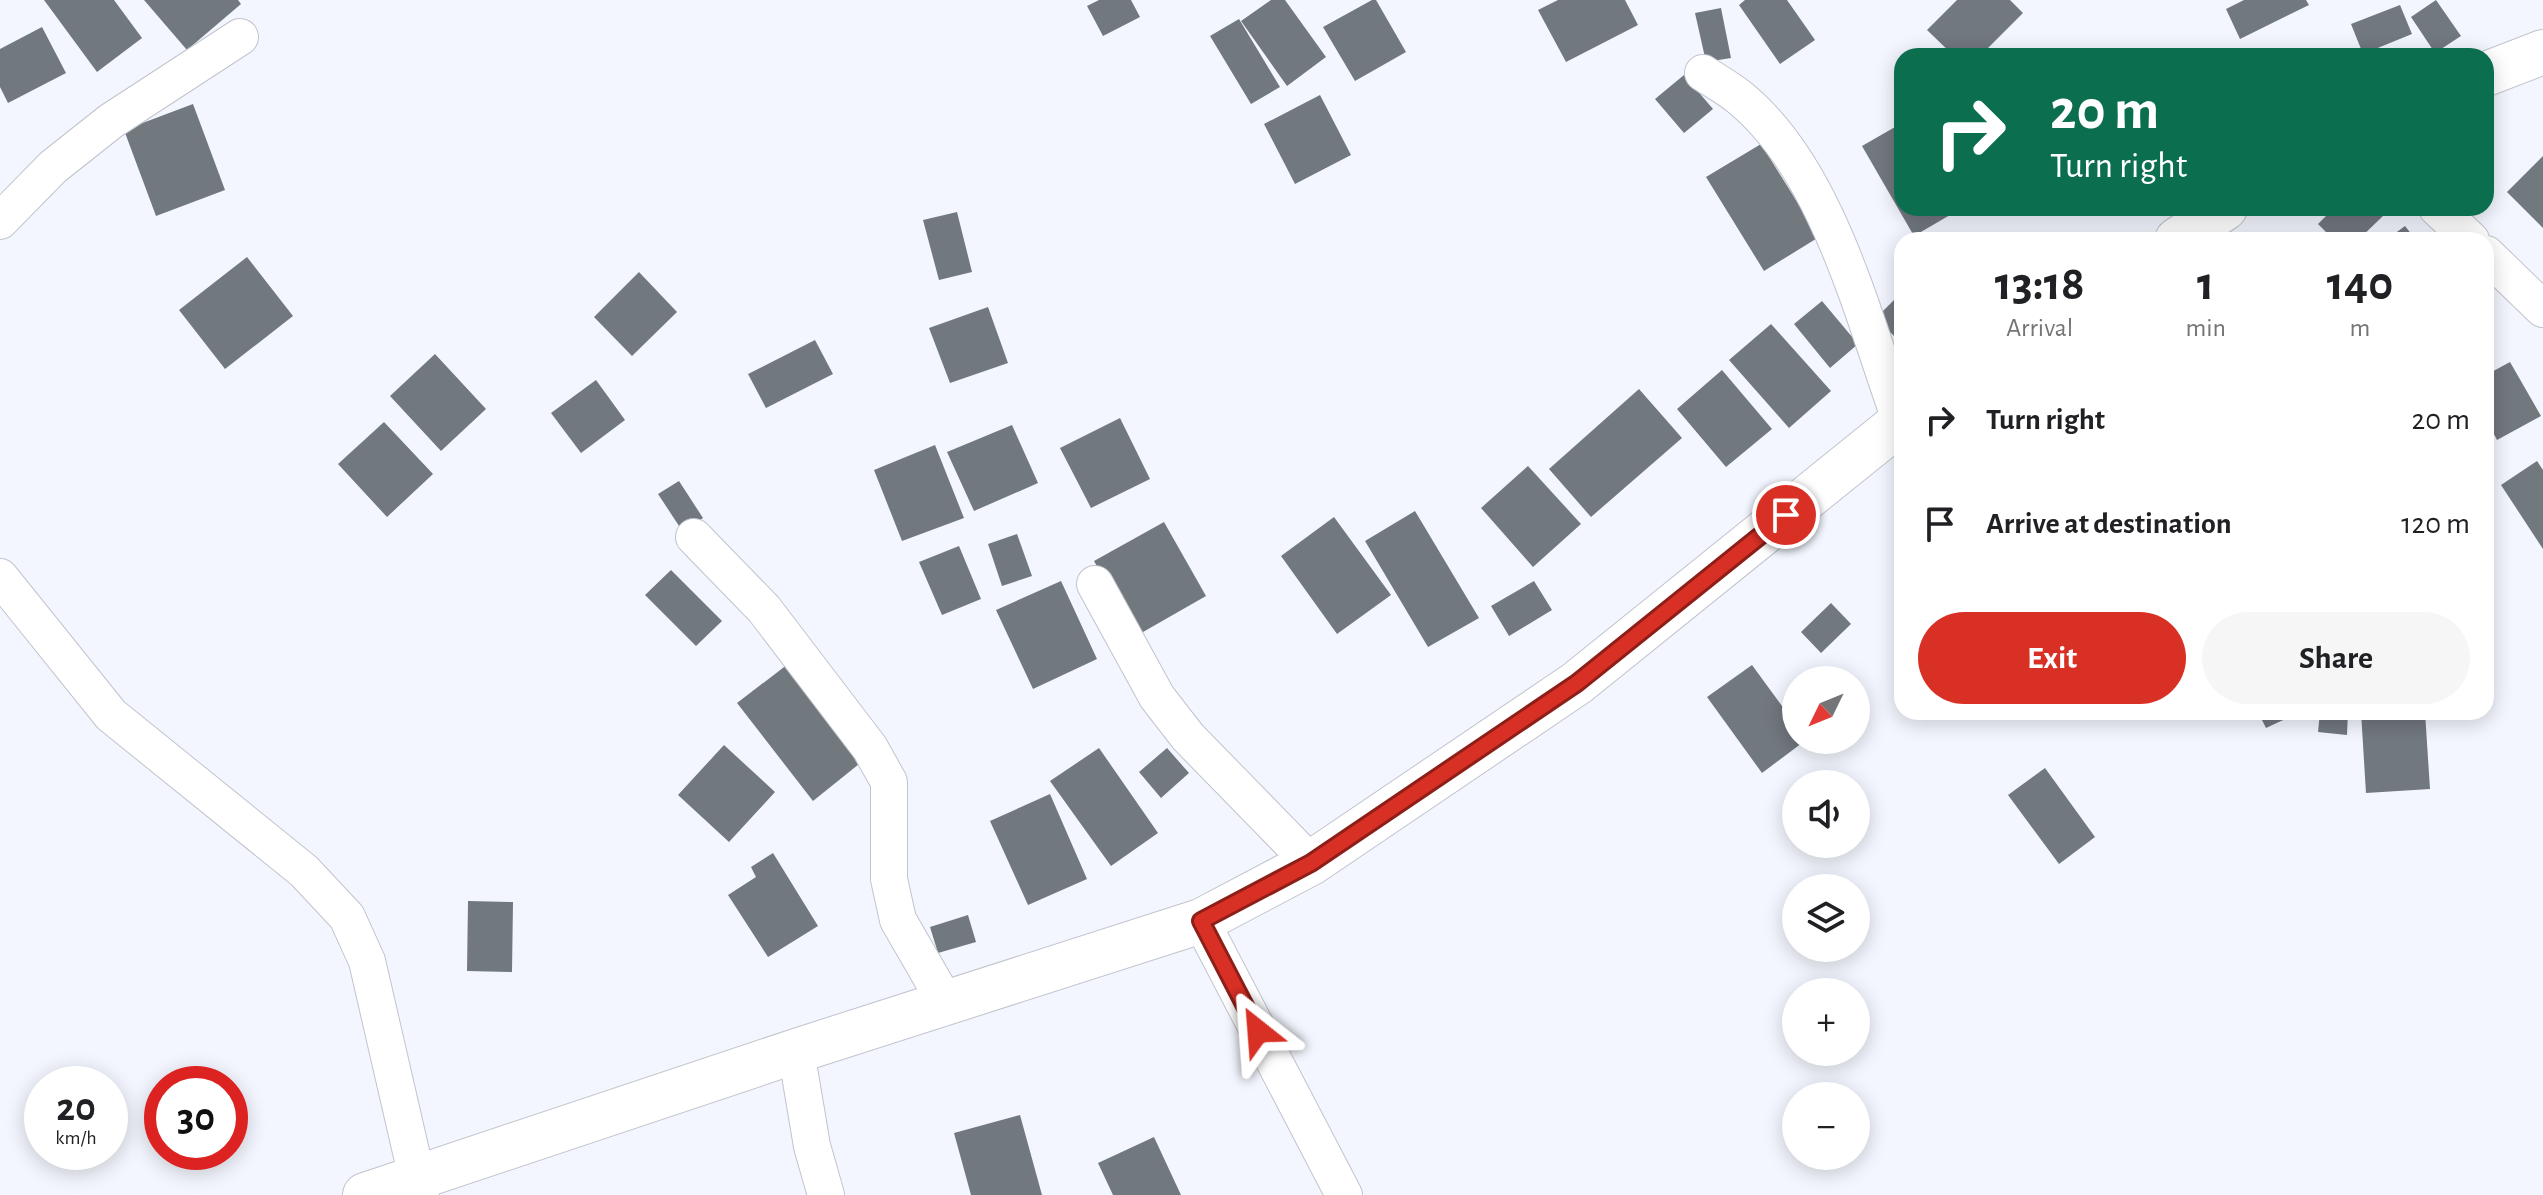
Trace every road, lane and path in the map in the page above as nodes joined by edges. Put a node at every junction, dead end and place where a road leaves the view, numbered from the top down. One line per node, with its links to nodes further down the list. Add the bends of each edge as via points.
1 (240, 37): 7 (street, via 111,121 53,167)
2 (2543, 52): 3 (main road)
3 (2494, 71)
4 (1703, 73): 12 (street, via 1740,97 1773,131 1804,176 1838,248)
5 (2213, 216): 8 (main road)
6 (2446, 216): 9 (street)
7 (0, 221)
8 (2189, 232)
9 (2462, 232)
10 (2494, 262): 11 (street)
11 (2543, 309)
12 (1894, 400)
13 (1894, 428): 17 (main road, via 1577,683)
14 (694, 537): 19 (street, via 773,620 889,782 889,879 898,920)
15 (0, 577): 21 (street, via 111,715 304,871 347,917 367,961)
16 (1095, 584): 17 (street, via 1157,697 1188,737)
17 (1311, 863): 18 (main road)
18 (1201, 921): 19 (main road); 24 (street)
19 (946, 1003): 20 (main road)
20 (796, 1051): 21 (main road); 23 (street)
21 (419, 1186): 22 (main road)
22 (365, 1195)
23 (826, 1195)
24 (1344, 1195)

